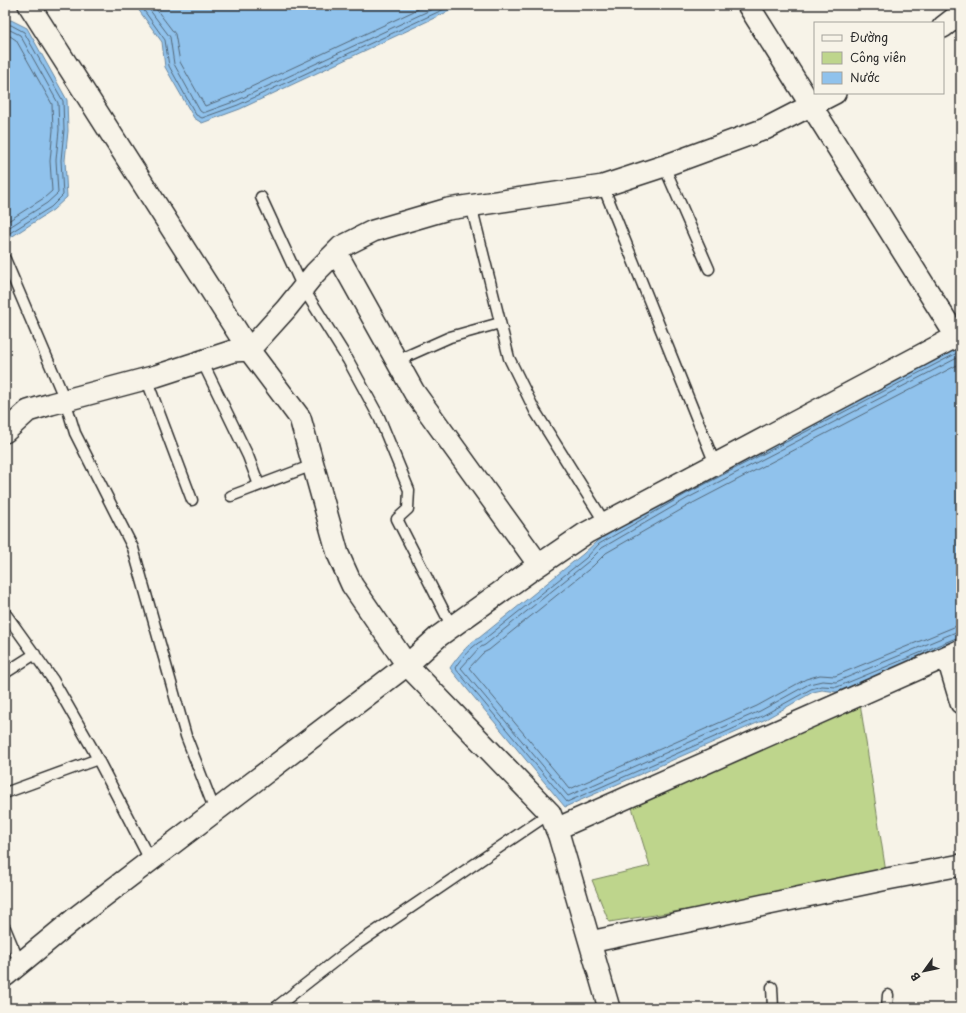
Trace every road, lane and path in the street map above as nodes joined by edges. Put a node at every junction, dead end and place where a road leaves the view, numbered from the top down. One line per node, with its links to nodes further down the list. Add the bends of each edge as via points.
1 (29, 5): 17 (street)
2 (748, 5): 6 (street)
3 (961, 13): 4 (street)
4 (944, 26)
5 (833, 94): 6 (street)
6 (810, 106): 7 (street, via 765,129); 16 (street)
7 (664, 166): 8 (street); 13 (lane)
8 (603, 186): 10 (street); 23 (lane)
9 (261, 197): 14 (lane)
10 (471, 206): 11 (street, via 448,209 373,231); 15 (lane)
11 (336, 252): 14 (street); 19 (street)
12 (5, 259): 21 (lane)
13 (709, 269)
14 (303, 288): 17 (street); 31 (lane, via 348,360 379,417 409,490 408,509 397,519)
15 (500, 323): 19 (lane, via 450,337); 28 (lane, via 509,358 535,411)
16 (959, 335): 23 (street)
17 (249, 350): 18 (street, via 233,351); 24 (street, via 300,418)
18 (202, 361): 20 (street); 25 (lane, via 248,456)
19 (396, 361): 29 (street, via 414,392)
20 (146, 378): 21 (street); 27 (lane)
21 (65, 400): 22 (street, via 28,412); 39 (lane, via 75,433 133,548 186,736)
22 (5, 432)
23 (715, 464): 28 (street)
24 (313, 465): 25 (lane); 34 (street, via 338,554 352,585)
25 (259, 485): 26 (lane)
26 (230, 496)
27 (192, 500)
28 (605, 523): 29 (street)
29 (539, 565): 31 (street)
30 (5, 613): 33 (lane)
31 (452, 627): 34 (street)
32 (954, 653): 36 (street); 40 (street)
33 (35, 654): 35 (lane); 37 (lane, via 53,680)
34 (406, 665): 39 (street); 40 (street)
35 (5, 672)
36 (961, 703)
37 (98, 759): 38 (lane); 41 (lane)
38 (5, 793)
39 (215, 811): 41 (street)
40 (553, 821): 44 (street); 48 (lane, via 357,944)
41 (150, 860): 45 (street)
42 (961, 865): 44 (street)
43 (5, 928): 45 (lane)
44 (590, 942): 49 (street)
45 (12, 970)
46 (772, 987): 50 (lane)
47 (888, 995): 51 (lane)
48 (275, 1008)
49 (609, 1008)
50 (773, 1008)
51 (887, 1008)

